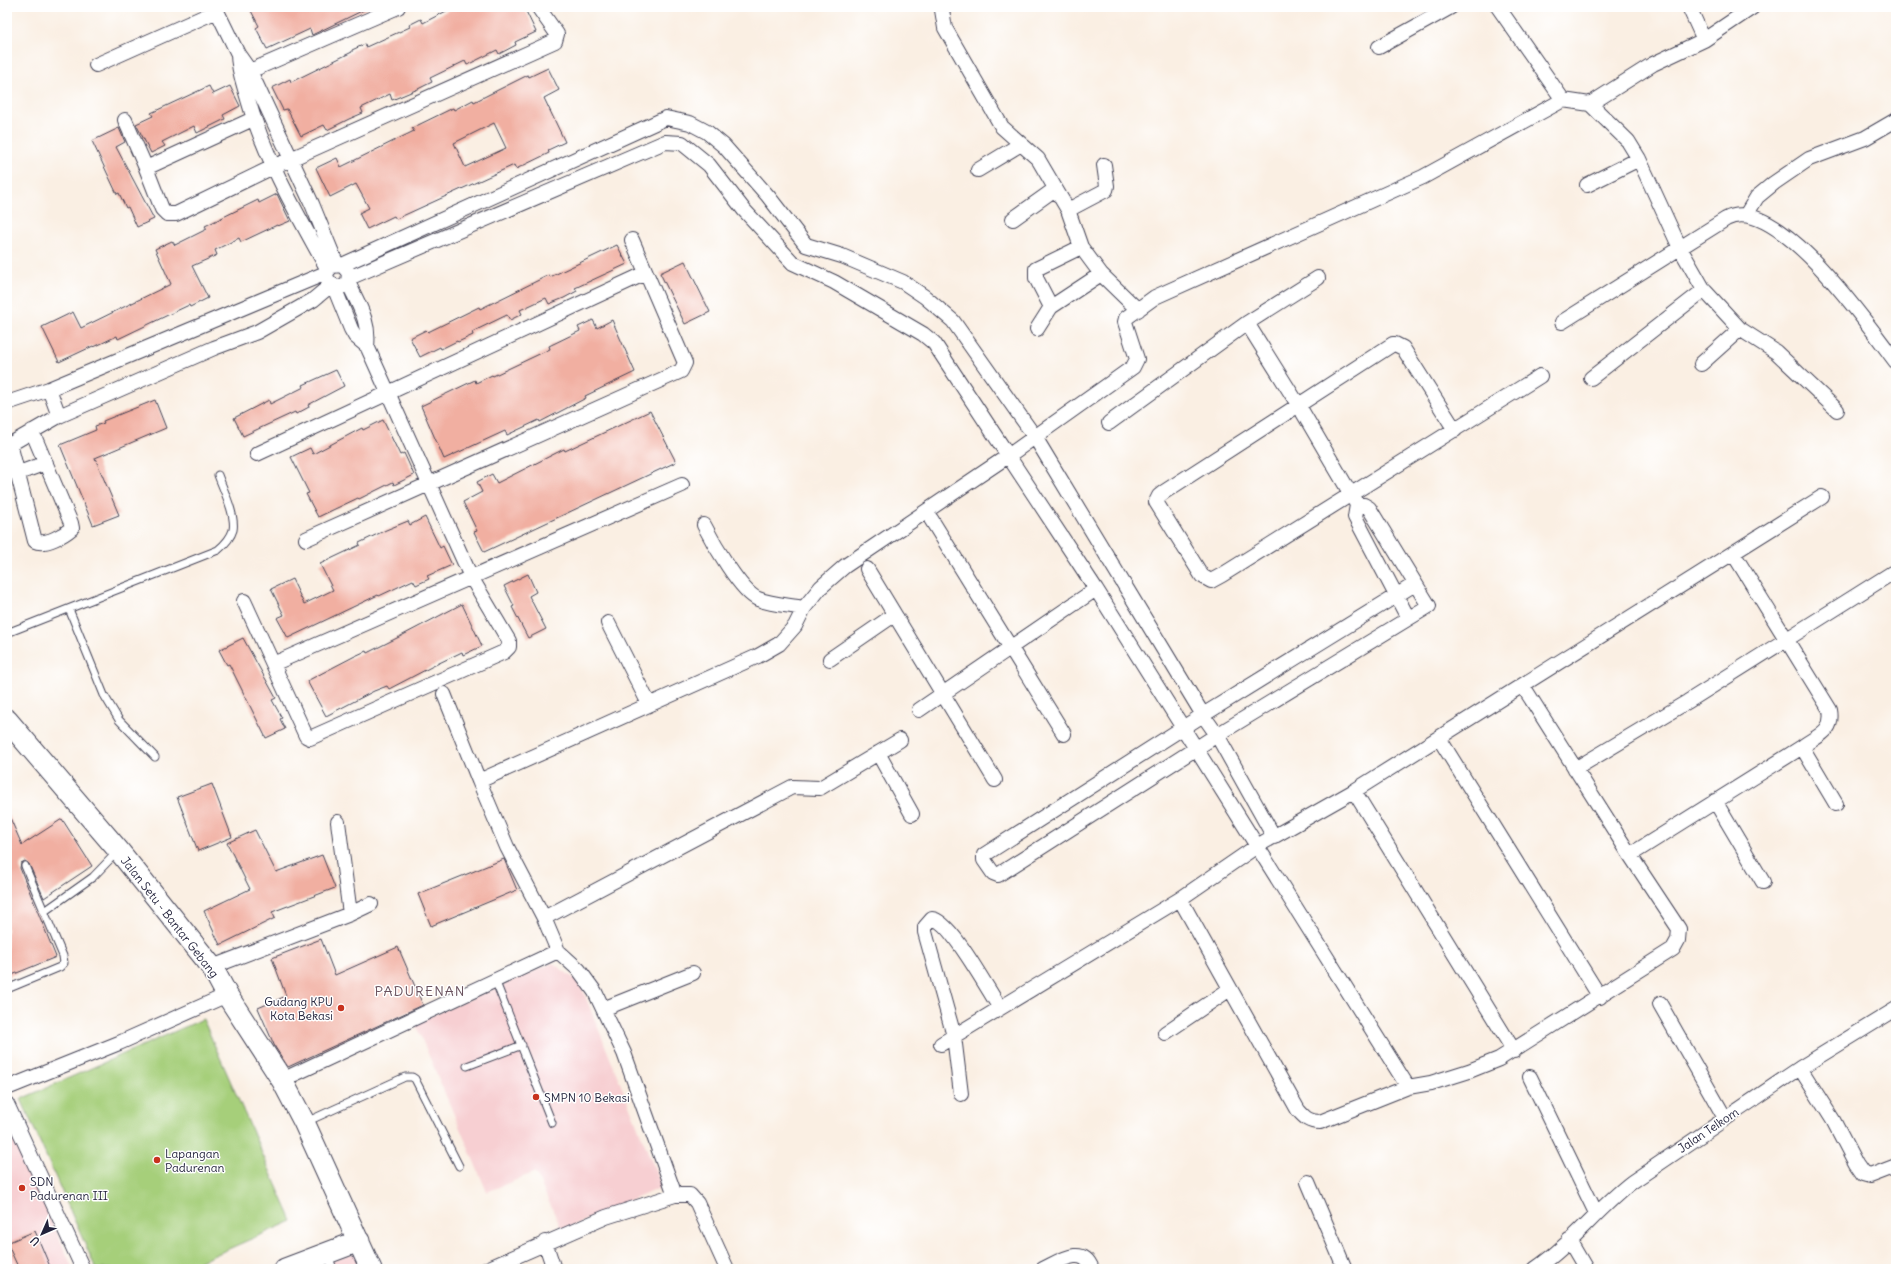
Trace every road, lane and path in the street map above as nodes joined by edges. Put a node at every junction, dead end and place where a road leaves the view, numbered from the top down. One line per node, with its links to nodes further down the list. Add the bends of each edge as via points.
1 (398, 7): 12 (street)
2 (538, 7): 19 (street, via 557,34 555,41)
3 (944, 7): 18 (street, via 942,10 945,28 956,48 1002,127)
4 (1451, 7): 10 (street)
5 (1498, 7): 13 (street)
6 (1689, 7): 9 (street)
7 (1753, 7): 9 (street)
8 (216, 9): 11 (street); 12 (street)
9 (1704, 40): 14 (street, via 1653,64)
10 (1379, 47)
11 (96, 65)
12 (245, 72): 15 (street); 19 (street)
13 (1563, 100): 14 (street); 42 (street, via 1423,177 1155,297)
14 (1590, 104): 20 (street, via 1628,141)
15 (253, 119): 22 (street); 23 (street)
16 (125, 120): 23 (street)
17 (1896, 120): 27 (street, via 1865,138 1809,159 1774,183)
18 (1021, 144): 24 (street); 26 (street, via 1038,159)
19 (292, 159): 22 (street); 36 (street)
20 (1639, 159): 25 (street); 33 (street)
21 (1104, 165): 28 (street, via 1108,186 1106,190)
22 (275, 166): 23 (street, via 176,214 168,214 162,209); 36 (street, via 295,210)
23 (146, 168)
24 (978, 170)
25 (1587, 184)
26 (1055, 189): 28 (street); 29 (street)
27 (1751, 206): 33 (street); 48 (street, via 1758,219 1783,233 1815,261)
28 (1068, 210): 32 (street)
29 (1013, 219)
30 (632, 240): 35 (street)
31 (806, 245): 34 (street); 36 (street, via 724,146 707,132 690,123 666,118); 61 (street, via 842,256 903,282 941,309 953,321)
32 (1081, 247): 37 (street); 41 (street, via 1036,269 1036,278)
33 (1680, 248): 40 (street); 43 (street)
34 (794, 263): 39 (street, via 744,210 709,165 682,143 665,142); 64 (street, via 834,282 934,343)
35 (646, 273): 53 (street); 68 (street, via 685,363 681,371)
36 (333, 274): 39 (street, via 349,273); 47 (street, via 351,329); 52 (street); 57 (street, via 313,300 256,332)
37 (1101, 274): 41 (street); 42 (street)
38 (1318, 278): 44 (street)
39 (349, 280): 47 (street, via 366,320)
40 (1704, 290): 46 (street); 51 (street)
41 (1051, 307): 45 (street)
42 (1138, 310): 61 (street, via 1126,318 1125,322 1137,359 1133,367)
43 (1562, 322)
44 (1247, 323): 55 (street); 58 (street)
45 (1037, 329)
46 (1740, 329): 49 (street); 56 (street, via 1776,352)
47 (367, 346): 53 (street)
48 (1896, 362)
49 (1701, 364)
50 (1540, 376): 59 (street)
51 (1591, 378)
52 (49, 389): 54 (street); 57 (street)
53 (387, 393): 63 (street); 68 (street)
54 (7, 403)
55 (1299, 406): 59 (street, via 1395,344 1403,348); 71 (street); 71 (street, via 1158,496 1156,502 1202,576 1211,581)
56 (1837, 410)
57 (59, 416): 60 (street)
58 (1109, 423)
59 (1455, 430): 71 (street)
60 (32, 431): 62 (street); 65 (street)
61 (1035, 437): 64 (street); 100 (street)
62 (8, 445): 66 (street)
63 (257, 454)
64 (1008, 456): 82 (street); 85 (street, via 845,566 821,587)
65 (46, 463): 66 (street); 66 (street, via 72,528 44,543 35,541)
66 (16, 474)
67 (218, 475): 86 (lane, via 232,512 233,530 218,550)
68 (428, 484): 74 (street); 80 (street)
69 (682, 485): 80 (street)
70 (1822, 497): 75 (street)
71 (1354, 500): 76 (street, via 1369,508); 79 (street, via 1354,517)
72 (931, 519): 92 (street)
73 (704, 525): 85 (street, via 715,546 752,596)
74 (306, 539)
75 (1733, 553): 91 (street); 95 (street)
76 (1404, 566): 79 (street); 81 (street)
77 (867, 569): 87 (street)
78 (1892, 573): 91 (street)
79 (1385, 575): 83 (street)
80 (471, 577): 94 (street); 94 (street, via 509,641 509,647 504,652 429,686 310,738 306,736)
81 (1415, 584): 83 (street); 88 (street, via 1429,606)
82 (1096, 589): 92 (street); 102 (street)
83 (1396, 596): 88 (street); 100 (street)
84 (244, 601): 94 (street)
85 (804, 608): 98 (street, via 795,626 779,644 729,671)
86 (69, 609): 90 (lane); 110 (lane, via 104,695 119,720)
87 (894, 615): 93 (street); 97 (street)
88 (1408, 618): 104 (street)
89 (608, 623): 98 (street)
90 (7, 633)
91 (1787, 640): 107 (street, via 1830,710 1832,719 1830,727); 111 (street)
92 (1011, 647): 97 (street); 103 (street)
93 (830, 659)
94 (273, 664)
95 (1523, 686): 105 (street); 111 (street)
96 (444, 694): 113 (street)
97 (943, 694): 99 (street); 112 (street)
98 (649, 704): 113 (street)
99 (919, 710)
100 (1203, 715): 102 (street); 104 (street)
101 (7, 720): 121 (main road, Jalan Setu - Bantar Gebang)
102 (1184, 728): 108 (street); 108 (street, via 984,855 984,860 995,875 998,875)
103 (1064, 734)
104 (1217, 735): 108 (street); 119 (street)
105 (1439, 738): 114 (street); 137 (street)
106 (900, 740): 109 (street)
107 (1802, 747): 115 (street); 116 (street)
108 (1196, 750): 120 (street)
109 (878, 753): 117 (street); 129 (street, via 820,788 792,787)
110 (155, 757)
111 (1575, 769): 122 (street)
112 (995, 780)
113 (479, 781): 129 (street, via 507,847)
114 (1354, 791): 119 (street); 146 (street)
115 (1715, 801): 122 (street); 124 (street)
116 (1836, 804)
117 (912, 814)
118 (338, 822): 128 (street)
119 (1274, 836): 120 (street)
120 (1257, 846): 125 (street); 151 (street)
121 (119, 851): 127 (lane, via 93,877); 131 (main road, Jalan Setu - Bantar Gebang)
122 (1630, 855): 137 (street, via 1679,929 1678,940 1673,949)
123 (24, 866): 127 (lane)
124 (1763, 882)
125 (1180, 899): 135 (street); 139 (street)
126 (371, 904): 128 (street)
127 (45, 911): 134 (lane, via 64,963 60,967)
128 (350, 914): 131 (street)
129 (544, 918): 130 (street)
130 (558, 951): 133 (street); 140 (street, via 579,970 595,992)
131 (212, 967): 136 (main road, Jalan Setu - Bantar Gebang)
132 (693, 973): 140 (street)
133 (495, 980): 145 (lane); 150 (street)
134 (7, 988)
135 (1230, 989): 142 (street); 151 (street, via 1298,1110 1312,1122 1320,1122)
136 (227, 995): 150 (main road, Jalan Setu - Bantar Gebang); 152 (street, via 119,1043)
137 (1600, 997): 146 (street)
138 (1660, 1004): 155 (street)
139 (1000, 1008): 143 (street); 143 (street, via 958,942 939,921 932,919 925,932)
140 (603, 1009): 161 (street, via 624,1053)
141 (1896, 1009): 148 (street, Jalan Telkom)
142 (1165, 1033)
143 (954, 1036): 144 (street); 153 (street)
144 (941, 1044)
145 (522, 1046): 147 (lane); 157 (lane)
146 (1514, 1051): 151 (street, via 1469,1071)
147 (467, 1066)
148 (1800, 1068): 155 (street, Jalan Telkom); 159 (street, via 1863,1174 1870,1176)
149 (1530, 1078): 162 (street)
150 (282, 1080): 156 (main road, Jalan Setu - Bantar Gebang)
151 (1408, 1087)
152 (7, 1088)
153 (961, 1094)
154 (7, 1104): 167 (street)
155 (1725, 1118): 162 (street, Jalan Telkom, via 1632,1182)
156 (304, 1122): 158 (lane, via 405,1077 412,1077); 164 (main road, Jalan Setu - Bantar Gebang)
157 (552, 1123)
158 (459, 1166)
159 (1896, 1166)
160 (1308, 1182): 175 (street)
161 (676, 1195): 165 (street, via 606,1217); 172 (street, via 690,1195 697,1203)
162 (1596, 1213): 163 (street, Jalan Telkom)
163 (1569, 1240): 176 (street, Jalan Telkom); 177 (street)
164 (358, 1241): 166 (main road); 169 (main road, Jalan Setu - Bantar Gebang)
165 (545, 1242): 170 (street); 171 (street)
166 (330, 1261): 168 (main road)
167 (83, 1269)
168 (285, 1269)
169 (371, 1269)
170 (488, 1269)
171 (554, 1269)
172 (727, 1269)
173 (1043, 1269): 174 (street, via 1074,1255 1084,1257)
174 (1092, 1269)
175 (1345, 1269)
176 (1535, 1269)
177 (1586, 1269)

